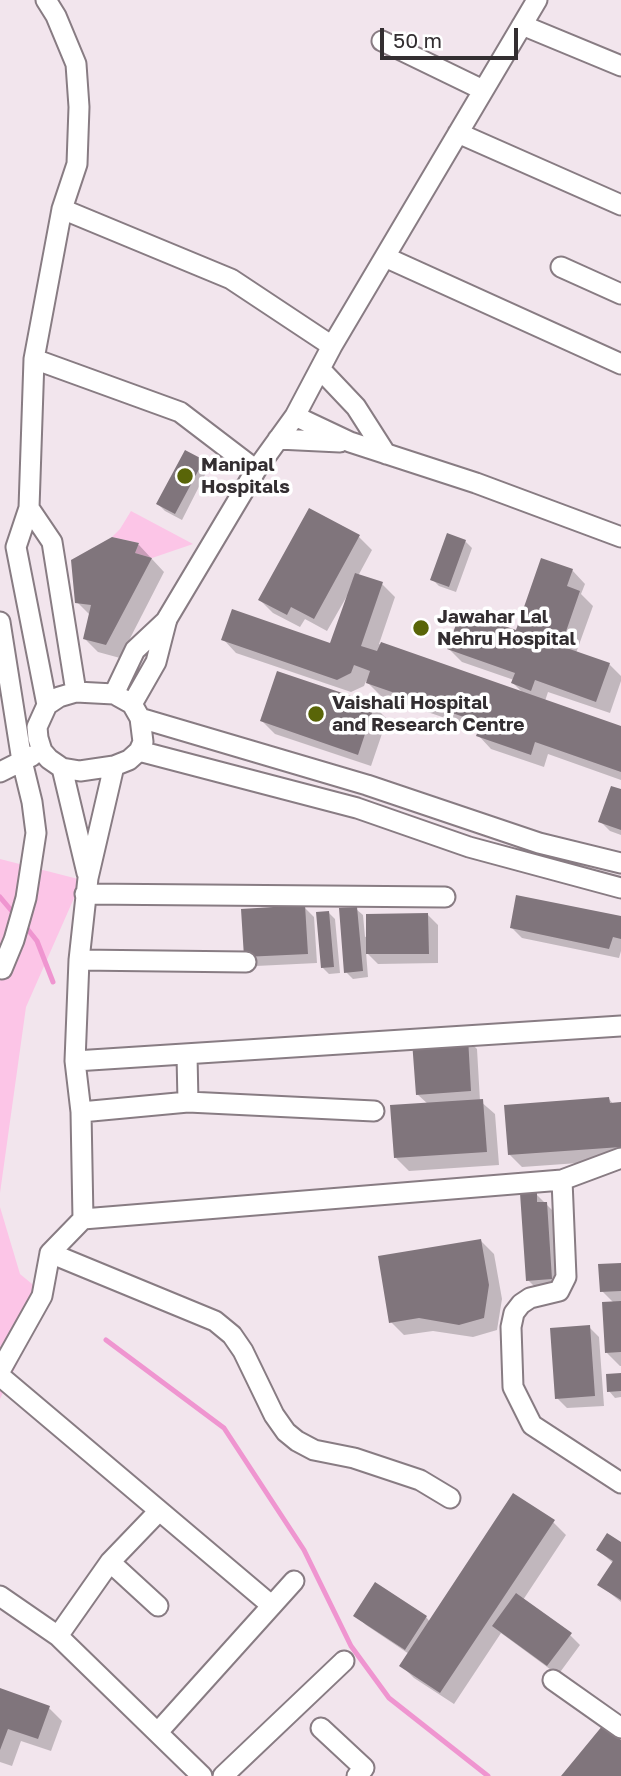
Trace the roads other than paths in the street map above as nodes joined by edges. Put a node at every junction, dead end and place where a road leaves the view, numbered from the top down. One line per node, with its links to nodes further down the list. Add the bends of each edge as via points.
1 (46, 0): 8 (street, via 76,64 77,164)
2 (527, 10): 4 (street); 5 (street)
3 (383, 41): 5 (street)
4 (621, 66)
5 (483, 90): 6 (street)
6 (458, 133): 7 (street); 9 (street)
7 (621, 205)
8 (62, 209): 12 (street, via 231,279); 13 (street)
9 (385, 257): 12 (street); 14 (street)
10 (561, 267): 11 (street)
11 (621, 294)
12 (332, 346): 15 (street)
13 (34, 359): 20 (street, via 180,412); 21 (street)
14 (621, 364)
15 (320, 369): 16 (street); 19 (street, via 356,407)
16 (295, 416): 17 (street); 18 (street)
17 (278, 439): 18 (street); 20 (street)
18 (350, 442): 19 (street)
19 (386, 454): 22 (street)
20 (256, 470): 23 (street)
21 (29, 508): 25 (street, via 52,542); 27 (street, via 16,547)
22 (621, 537)
23 (167, 619): 26 (street, via 135,650); 28 (street)
24 (0, 622): 31 (street)
25 (76, 692): 26 (street); 27 (street)
26 (114, 694): 28 (street)
27 (47, 705): 29 (street, via 37,727)
28 (136, 711): 30 (street, via 143,742); 35 (street)
29 (42, 751): 31 (street); 33 (street)
30 (139, 751): 32 (street); 36 (street)
31 (22, 761): 34 (street); 45 (street, via 36,833 26,898)
32 (114, 766): 33 (street, via 79,771); 40 (street)
33 (62, 768): 40 (street)
34 (0, 772)
35 (367, 785): 36 (street); 37 (street)
36 (357, 808): 39 (street)
37 (538, 843): 38 (street); 39 (street)
38 (621, 863)
39 (533, 866): 41 (street)
40 (87, 886): 42 (street); 43 (street)
41 (621, 888)
42 (445, 897)
43 (79, 960): 44 (street); 48 (street)
44 (246, 962)
45 (2, 969)
46 (621, 1026): 47 (street)
47 (187, 1055): 48 (street); 49 (street)
48 (75, 1060): 51 (street)
49 (188, 1102): 50 (street); 51 (street)
50 (374, 1111)
51 (81, 1112): 54 (street)
52 (621, 1158): 53 (street)
53 (562, 1180): 54 (street); 57 (street, via 566,1277 559,1291 530,1298 514,1313 513,1387 532,1425)
54 (83, 1219): 55 (street)
55 (50, 1253): 56 (street, via 42,1296); 58 (street, via 215,1321 238,1343 274,1415 298,1441 314,1450 420,1480)
56 (0, 1373): 59 (street)
57 (621, 1483)
58 (450, 1497)
59 (159, 1511): 60 (street); 63 (street)
60 (110, 1562): 64 (street); 65 (street)
61 (294, 1581): 63 (street)
62 (0, 1596): 65 (street)
63 (271, 1605): 70 (street)
64 (158, 1606)
65 (58, 1636): 70 (street)
66 (344, 1661): 72 (street)
67 (553, 1680): 68 (street)
68 (621, 1727)
69 (321, 1728): 73 (street, via 364,1768)
70 (158, 1732): 71 (street)
71 (202, 1776)
72 (223, 1776)
73 (357, 1776)

